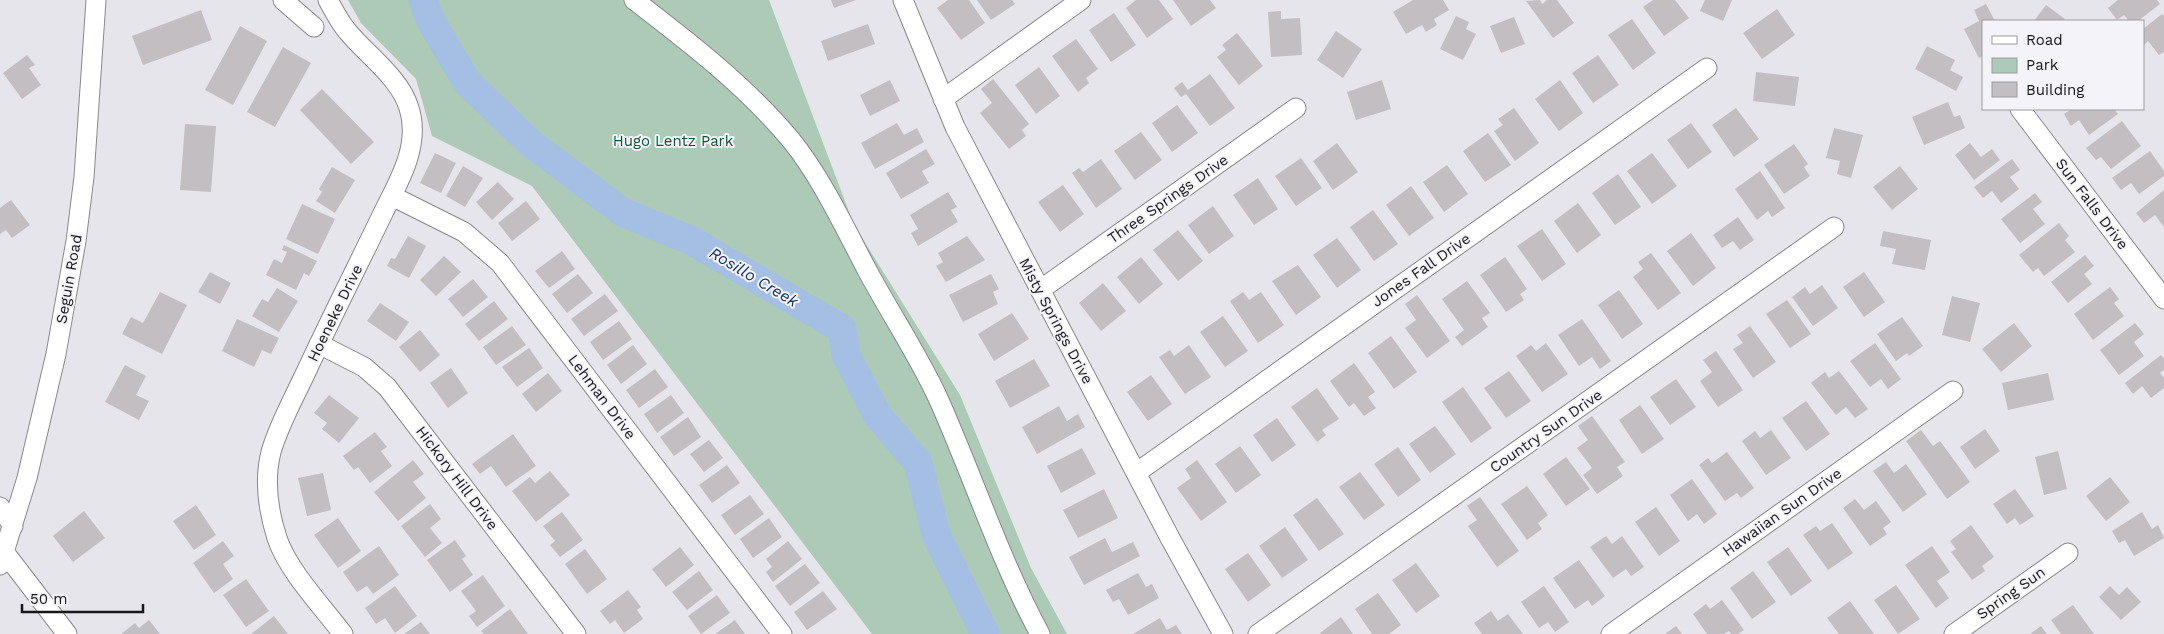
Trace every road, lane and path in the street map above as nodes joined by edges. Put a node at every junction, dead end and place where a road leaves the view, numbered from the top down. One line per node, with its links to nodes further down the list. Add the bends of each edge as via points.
1 (96, 0): 20 (street, Seguin Road, via 84,177 76,241 56,354)
2 (283, 0): 7 (street)
3 (328, 0): 12 (street, Hoeneke Drive, via 346,31 397,85 409,108 413,136)
4 (634, 0): 27 (street, via 756,99 793,142 910,343 937,397 992,533)
5 (903, 0): 9 (street, Misty Springs Drive)
6 (1081, 0): 9 (street)
7 (314, 27)
8 (1707, 68): 18 (street, Jones Fall Drive)
9 (942, 99): 14 (street, Misty Springs Drive)
10 (1296, 108): 14 (street, Three Springs Drive)
11 (2021, 110): 15 (street, Sun Falls Drive)
12 (392, 196): 16 (street, Hoeneke Drive); 26 (street, Lehman Drive, via 464,232 500,263)
13 (1834, 227): 29 (street, Country Sun Drive)
14 (1040, 290): 18 (street, Misty Springs Drive)
15 (2164, 299)
16 (319, 344): 24 (street, Hoeneke Drive, via 271,453 269,512 284,553); 25 (street, Hickory Hill Drive, via 364,367 387,387)
17 (1953, 391): 30 (street, Hawaiian Sun Drive)
18 (1136, 473): 28 (street, Misty Springs Drive)
19 (0, 507): 20 (street)
20 (13, 526): 22 (street, Seguin Road)
21 (2068, 553): 31 (street, Spring Sun)
22 (3, 559): 23 (street)
23 (67, 634)
24 (343, 634)
25 (576, 634)
26 (782, 634)
27 (1040, 634)
28 (1223, 634)
29 (1258, 634)
30 (1611, 634)
31 (1954, 634)

